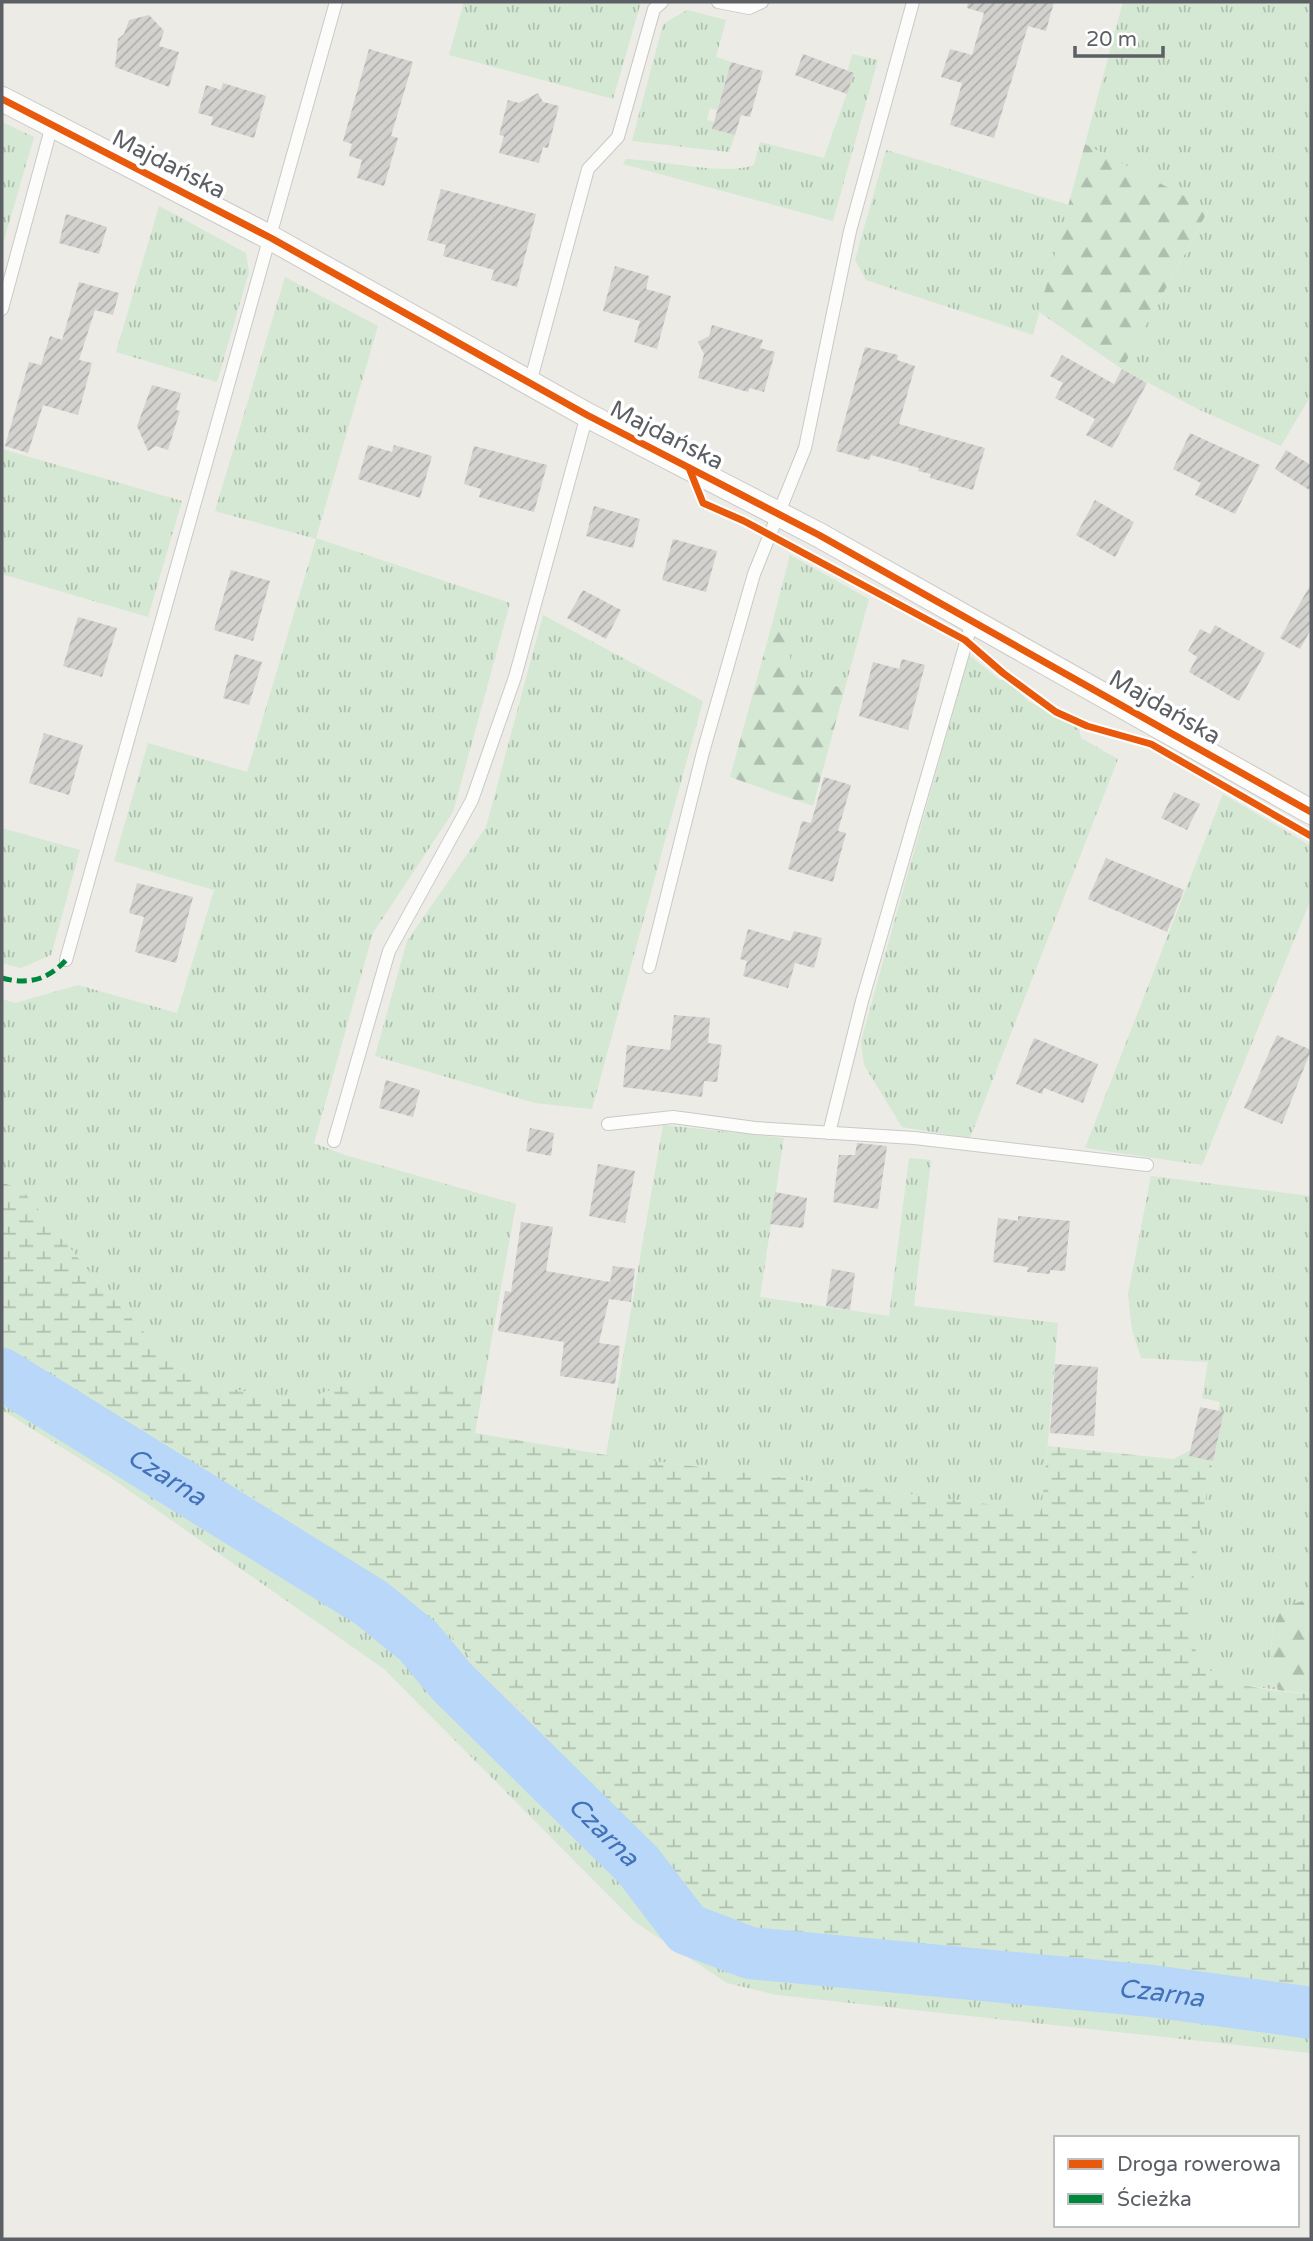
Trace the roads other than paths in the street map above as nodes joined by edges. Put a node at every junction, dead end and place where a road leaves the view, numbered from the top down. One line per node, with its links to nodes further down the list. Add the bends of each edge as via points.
1 (336, 2): 8 (lane)
2 (662, 2): 10 (lane, via 654,9 618,137 588,170)
3 (718, 2): 4 (lane, via 749,8)
4 (762, 2)
5 (913, 2): 12 (lane, via 850,231 805,447)
6 (2, 99): 7 (street, Majdańska)
7 (52, 125): 8 (street, Majdańska); 9 (lane)
8 (271, 238): 10 (street, Majdańska); 15 (lane)
9 (2, 309)
10 (530, 383): 11 (street, Majdańska)
11 (587, 415): 12 (street, Majdańska); 19 (lane, via 515,677 472,800 389,951)
12 (777, 514): 13 (street, Majdańska); 16 (lane, via 754,574 703,752)
13 (972, 622): 14 (street, Majdańska); 18 (lane, via 862,1001)
14 (1311, 812)
15 (66, 960)
16 (649, 967)
17 (608, 1124): 18 (lane, via 673,1117)
18 (829, 1133): 20 (lane, via 914,1138)
19 (334, 1141)
20 (1147, 1165)

